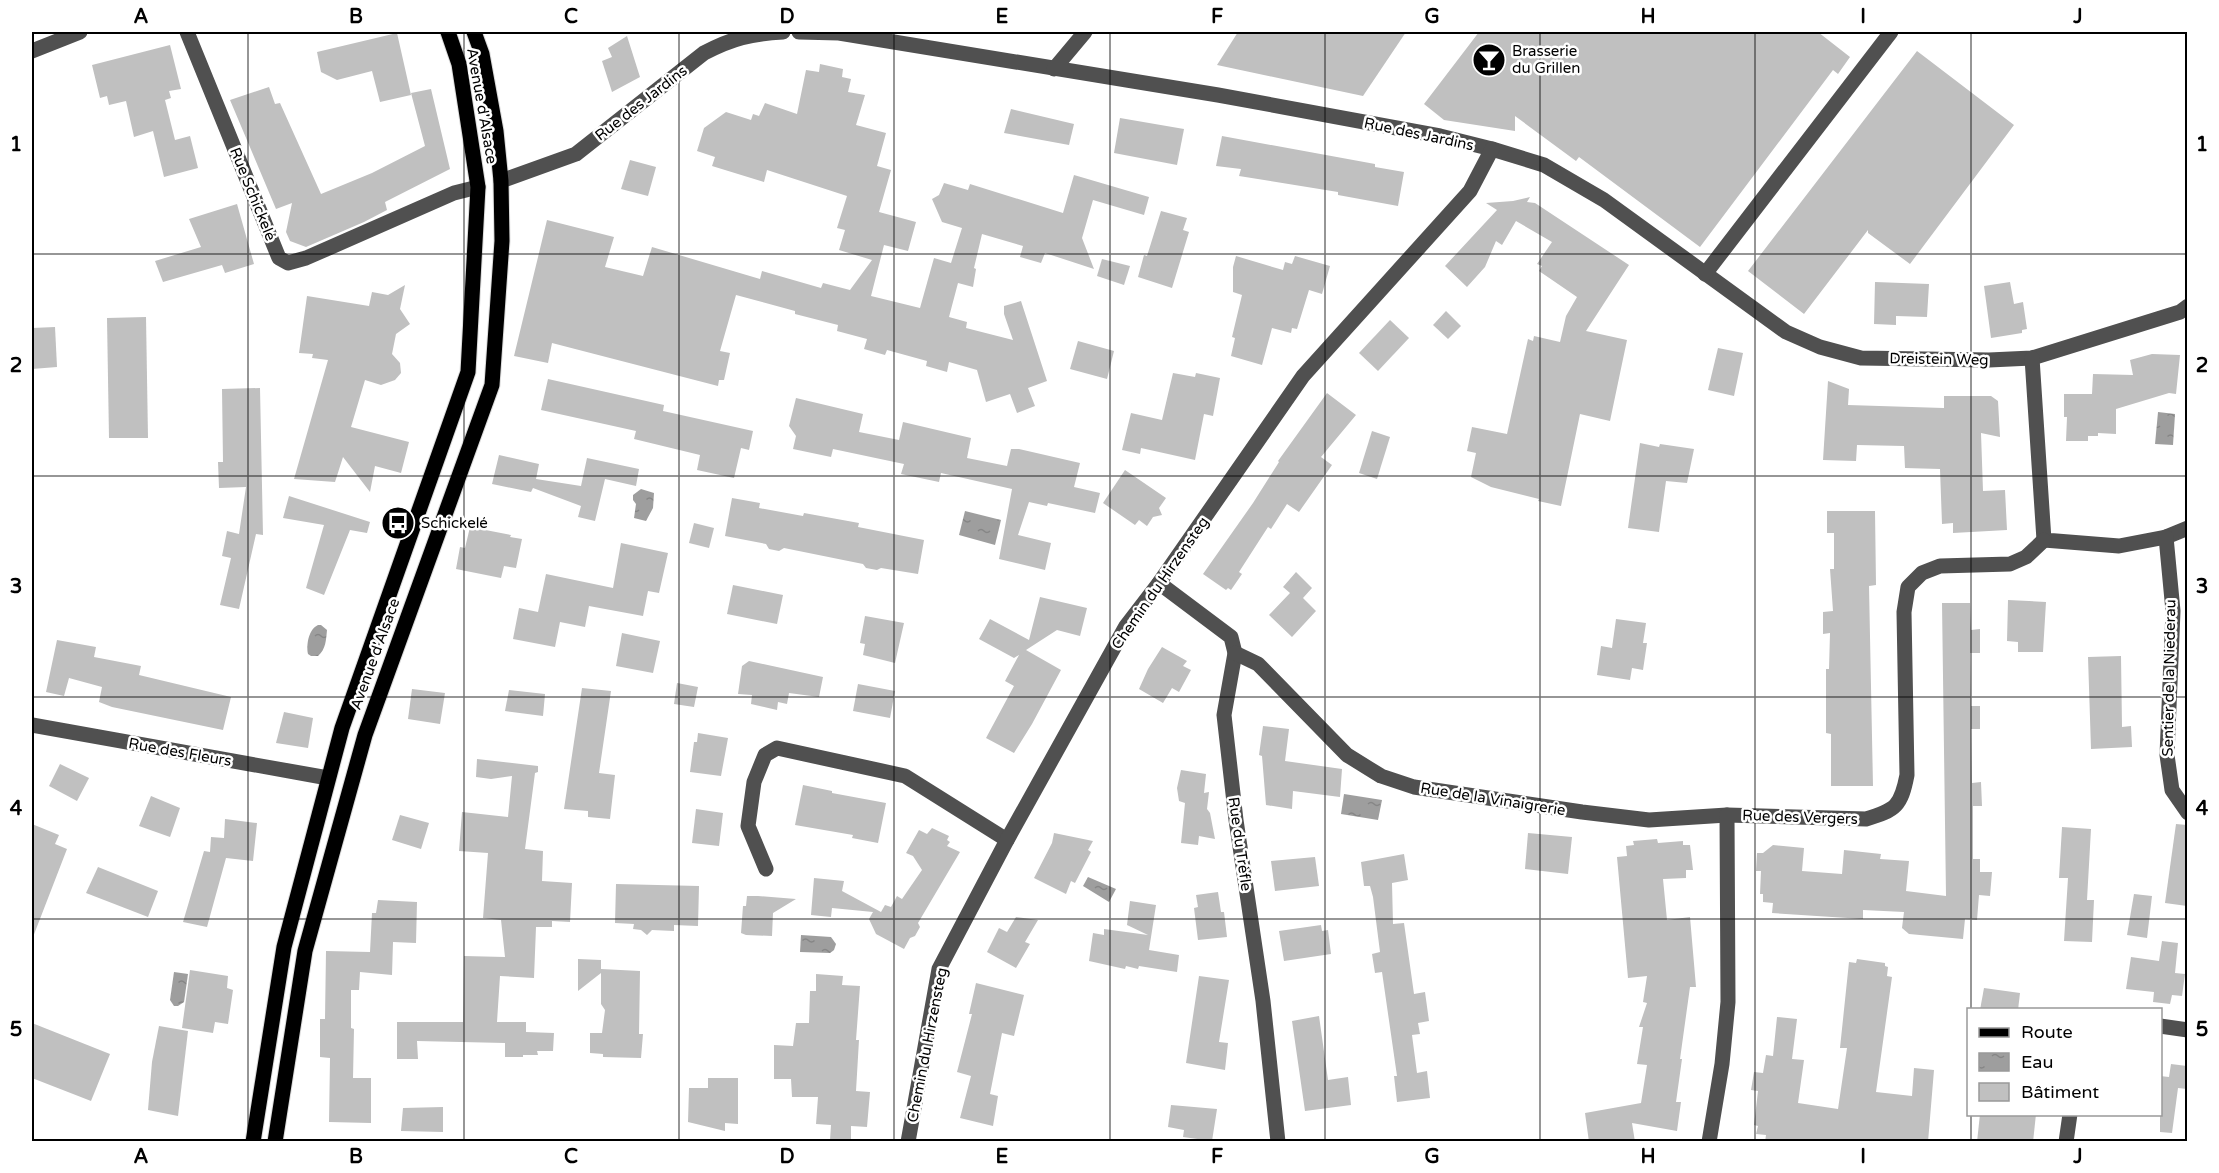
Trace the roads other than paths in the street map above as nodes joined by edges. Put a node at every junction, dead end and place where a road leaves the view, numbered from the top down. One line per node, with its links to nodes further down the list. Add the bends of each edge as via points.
1 (80, 32): 9 (street)
2 (187, 32): 13 (street, Rue Schickelé, via 279,258 288,262 306,258 454,193)
3 (448, 32): 13 (main road, Avenue d'Alsace, via 459,63)
4 (474, 32): 12 (main road, Avenue d'Alsace, via 482,54 496,131)
5 (783, 32): 12 (street, Rue des Jardins, via 751,34 704,53 576,154)
6 (799, 32): 10 (street, Rue des Jardins, via 839,33)
7 (1085, 32): 10 (street)
8 (1890, 32): 14 (street)
9 (32, 51)
10 (1054, 69): 11 (street, Rue des Jardins, via 1241,99)
11 (1492, 149): 14 (street, Rue des Jardins, via 1544,165 1604,200); 20 (street, Chemin du Hirzensteg, via 1470,191 1303,376)
12 (501, 181): 13 (main road, Avenue d'Alsace); 32 (main road, Avenue d'Alsace, via 502,241 492,385 365,735 305,951)
13 (477, 187): 23 (main road, Avenue d'Alsace, via 468,372 342,728)
14 (1705, 274): 16 (street, Dreistein Weg, via 1786,332 1820,347 1861,358)
15 (2187, 306): 16 (street, Dreistein Weg, via 2180,312)
16 (2032, 358): 19 (street)
17 (2187, 528): 18 (street)
18 (2166, 537): 19 (street, via 2119,546); 24 (street, Sentier de la Niederau, via 2173,611 2167,755 2172,790)
19 (2044, 540): 25 (street, Rue des Vergers, via 2026,558 2010,564 1940,566 1922,573 1908,587 1904,612 1907,775 1902,798 1887,813 1866,819)
20 (1159, 583): 21 (street, via 1230,637); 26 (street, Chemin du Hirzensteg, via 1126,626)
21 (1235, 653): 25 (street, Rue de la Vinaigrerie, via 1258,664 1347,755 1380,776 1421,789 1649,820); 34 (street, Rue du Trèfle, via 1224,715)
22 (32, 725): 23 (street, Rue des Fleurs)
23 (328, 778): 31 (main road, Avenue d'Alsace, via 284,947)
24 (2187, 813)
25 (1727, 815): 35 (street, Rue des Vergers, via 1728,1002)
26 (1007, 840): 27 (street, via 905,776 777,748 765,755 754,782 748,826); 33 (street, Chemin du Hirzensteg, via 939,969)
27 (766, 869)
28 (2162, 1026): 29 (street)
29 (2187, 1030)
30 (2070, 1116): 36 (street)
31 (253, 1142)
32 (275, 1142)
33 (908, 1142)
34 (1278, 1142)
35 (1709, 1142)
36 (2066, 1142)

